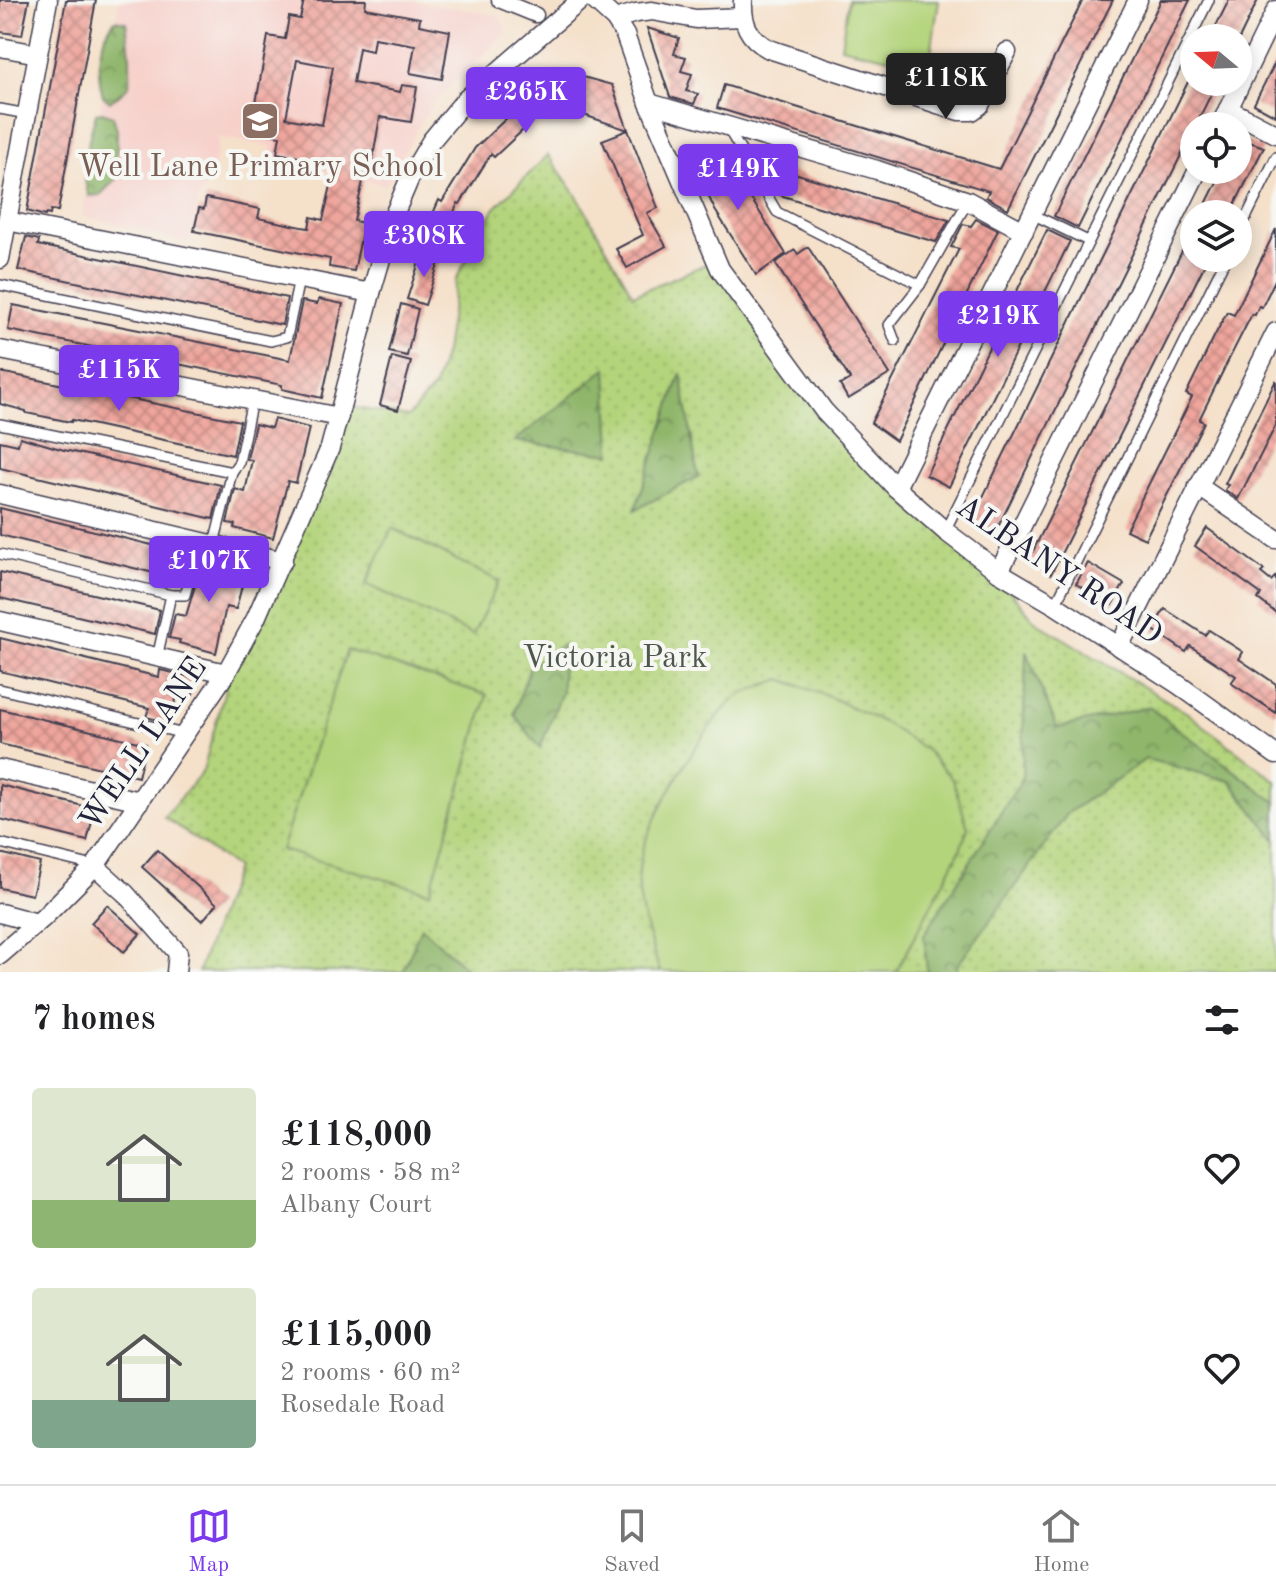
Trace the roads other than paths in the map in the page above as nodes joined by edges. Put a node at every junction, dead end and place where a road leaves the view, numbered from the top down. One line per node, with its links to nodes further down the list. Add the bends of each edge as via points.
1 (48, 0): 13 (street)
2 (499, 0): 9 (street)
3 (581, 0): 34 (street, WELL LANE, via 474,91 431,141 394,215)
4 (594, 0): 10 (street, ALBANY ROAD)
5 (1138, 0): 27 (street)
6 (1209, 0): 28 (lane)
7 (743, 8): 10 (street, via 696,19 652,11); 12 (street, via 749,34 769,49 959,111 980,105)
8 (1276, 10): 16 (street)
9 (536, 15)
10 (615, 19): 14 (street, ALBANY ROAD)
11 (0, 47): 13 (street)
12 (1007, 52)
13 (38, 54): 17 (street)
14 (649, 103): 18 (street); 43 (street, ALBANY ROAD, via 720,269 824,411)
15 (0, 109): 17 (lane)
16 (1227, 112)
17 (27, 114): 23 (street)
18 (725, 125): 24 (street); 33 (lane, via 777,212)
19 (1252, 127): 20 (street)
20 (1276, 134)
21 (1276, 157): 25 (lane)
22 (1191, 184): 50 (street)
23 (6, 190): 26 (street)
24 (968, 201): 27 (street); 33 (lane)
25 (1252, 206)
26 (7, 221): 29 (street); 31 (street)
27 (1028, 222): 28 (lane); 43 (street)
28 (1088, 241): 45 (lane)
29 (0, 259)
30 (1219, 272): 52 (lane)
31 (299, 279): 32 (lane, via 287,337 271,341); 34 (street)
32 (0, 285)
33 (920, 285): 36 (lane, via 889,325)
34 (371, 293): 39 (street, WELL LANE)
35 (1276, 332): 42 (street)
36 (895, 341)
37 (0, 350): 38 (street)
38 (252, 400): 39 (street); 41 (lane, via 239,462)
39 (339, 417): 49 (street, WELL LANE)
40 (0, 424): 41 (lane)
41 (232, 472): 47 (lane)
42 (1198, 486): 46 (street); 54 (street)
43 (896, 488): 45 (street, ALBANY ROAD)
44 (0, 494): 47 (street)
45 (945, 531): 50 (street, ALBANY ROAD)
46 (1276, 539)
47 (207, 542): 49 (street); 51 (lane, via 185,595)
48 (0, 554): 51 (lane)
49 (283, 561): 56 (street, WELL LANE)
50 (999, 572): 52 (street, ALBANY ROAD)
51 (171, 595): 55 (lane)
52 (1055, 605): 54 (street, ALBANY ROAD)
53 (0, 621): 55 (street)
54 (1119, 647): 59 (street, ALBANY ROAD)
55 (157, 659): 56 (street)
56 (226, 673): 58 (street, WELL LANE)
57 (0, 689): 58 (lane)
58 (184, 734): 61 (street, WELL LANE)
59 (1276, 755)
60 (0, 769): 61 (street)
61 (140, 801): 63 (street, WELL LANE)
62 (0, 843): 63 (lane)
63 (95, 866): 65 (street, WELL LANE); 67 (street, via 178,953)
64 (0, 913): 65 (street)
65 (37, 923): 66 (street, WELL LANE)
66 (0, 955)
67 (176, 972)

